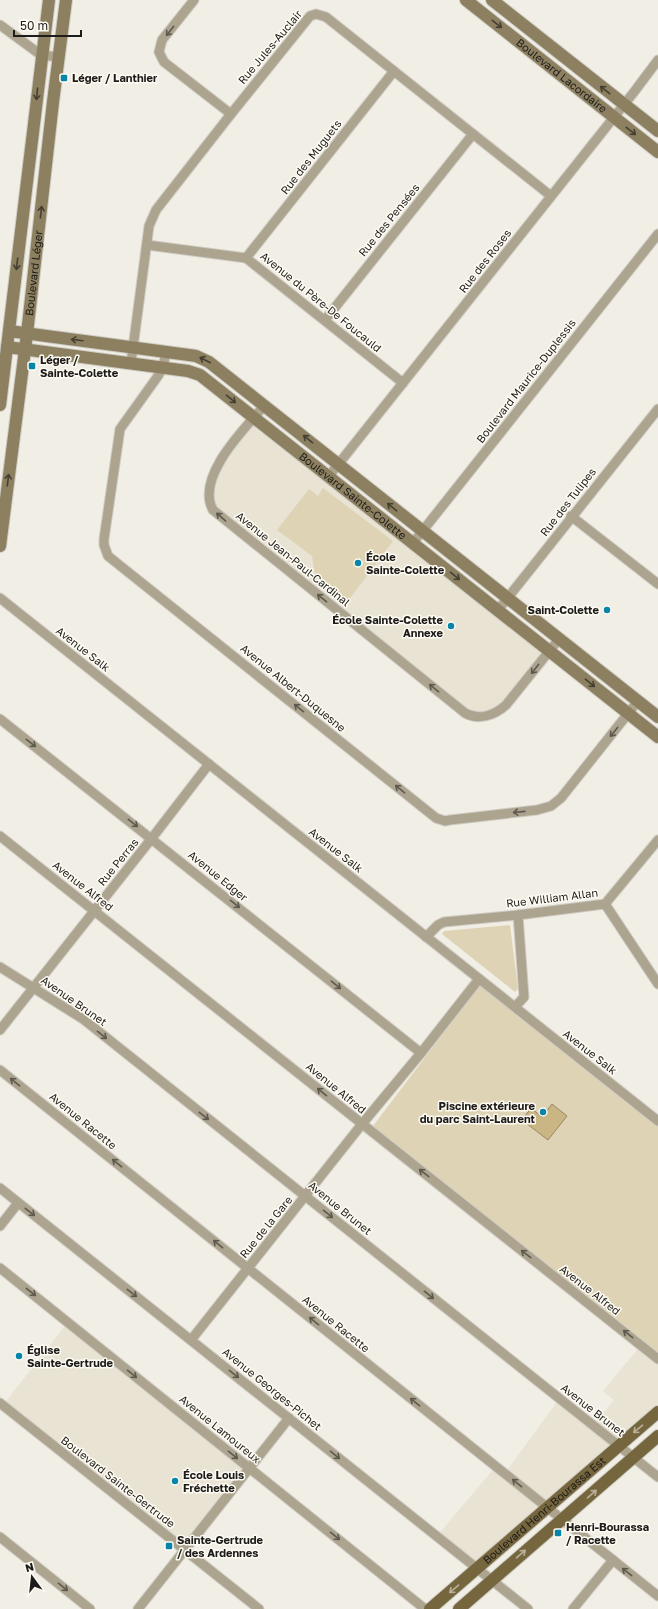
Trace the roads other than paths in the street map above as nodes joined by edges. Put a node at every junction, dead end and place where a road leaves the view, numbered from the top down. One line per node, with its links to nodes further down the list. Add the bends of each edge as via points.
1 (49, 0): 7 (street, Boulevard Léger)
2 (66, 0): 8 (street, Boulevard Léger)
3 (194, 0): 12 (street, one-way to 12, via 162,40 159,52 164,62)
4 (466, 0): 13 (street, Boulevard Lacordaire, one-way to 13)
5 (492, 0): 11 (street, Boulevard Lacordaire, one-way to 5)
6 (0, 25): 7 (street)
7 (41, 55): 8 (street); 22 (street, Boulevard Léger, one-way to 22)
8 (59, 57): 23 (street, Boulevard Léger, one-way to 8)
9 (658, 60): 11 (street, Rue des Roses)
10 (394, 71): 12 (street, Rue Jules-Auclair, via 326,17 316,14 306,20); 15 (street, Rue Jules-Auclair); 20 (street, Rue des Muguets)
11 (624, 104): 13 (street, Rue des Roses); 14 (street, Boulevard Lacordaire)
12 (231, 114): 19 (street, Rue Jules-Auclair, via 156,210 149,226)
13 (614, 117): 16 (street, Boulevard Lacordaire, one-way to 16); 17 (street, Rue des Roses)
14 (658, 131)
15 (473, 134): 17 (street, Rue Jules-Auclair); 21 (street, Rue des Pensées)
16 (658, 152)
17 (551, 196): 30 (street, Rue des Roses)
18 (658, 234): 38 (street, Boulevard Maurice-Duplessis)
19 (147, 245): 20 (street, Avenue du Père-De Foucauld); 25 (street, Rue Jules-Auclair)
20 (246, 258): 21 (street, Avenue du Père-De Foucauld)
21 (325, 320): 30 (street, Avenue du Père-De Foucauld)
22 (9, 331): 23 (street, Boulevard Sainte-Colette); 24 (street, Boulevard Léger)
23 (27, 334): 25 (street, Boulevard Sainte-Colette, one-way to 23); 26 (street, Boulevard Léger)
24 (7, 347): 26 (street, Boulevard Sainte-Colette); 31 (street, Boulevard Léger)
25 (133, 347): 27 (street, Boulevard Sainte-Colette); 28 (street, Rue Jules-Auclair)
26 (25, 349): 28 (street, Boulevard Sainte-Colette); 40 (street, Boulevard Léger, one-way to 26)
27 (166, 352): 29 (street, Avenue Albert-Duquesne); 32 (street, Boulevard Sainte-Colette, one-way to 27, via 209,362 196,356)
28 (131, 363): 29 (street, Boulevard Sainte-Colette)
29 (163, 367): 34 (street, Boulevard Sainte-Colette, one-way to 34, via 200,375); 49 (street, Avenue Albert-Duquesne, one-way to 29, via 561,798 551,806 537,810 450,820 436,818 108,556 104,539 120,429)
30 (403, 383): 35 (street, Rue des Roses)
31 (0, 405)
32 (265, 405): 34 (street, Avenue Jean-Paul-Cardinal); 35 (street, Boulevard Sainte-Colette, one-way to 32)
33 (658, 409): 37 (street, Rue des Tulipes)
34 (254, 418): 36 (street, Boulevard Sainte-Colette); 47 (street, Avenue Jean-Paul-Cardinal, one-way to 34, via 498,712 487,716 465,713 214,510 210,504 210,493 216,470)
35 (339, 464): 36 (street, Rue des Roses); 38 (street, Boulevard Sainte-Colette, one-way to 35)
36 (329, 476): 39 (street, Boulevard Sainte-Colette)
37 (572, 516): 42 (street); 44 (street, Rue des Tulipes)
38 (423, 531): 39 (street, Boulevard Maurice-Duplessis); 44 (street, Boulevard Sainte-Colette)
39 (414, 543): 45 (street, Boulevard Sainte-Colette, one-way to 45)
40 (0, 546)
41 (658, 571): 42 (street)
42 (655, 582)
43 (0, 598): 53 (street, Avenue Salk)
44 (507, 598): 45 (street, Rue des Tulipes); 46 (street, Boulevard Sainte-Colette)
45 (498, 610): 47 (street, Boulevard Sainte-Colette)
46 (559, 639): 47 (street, Avenue Jean-Paul-Cardinal); 48 (street, Boulevard Sainte-Colette)
47 (550, 651): 49 (street, Boulevard Sainte-Colette, one-way to 49)
48 (638, 701): 49 (street, Avenue Albert-Duquesne); 50 (street, Boulevard Sainte-Colette)
49 (628, 714): 52 (street, Boulevard Sainte-Colette)
50 (658, 717)
51 (0, 718): 55 (street, Avenue Edger, one-way to 55)
52 (658, 737)
53 (209, 764): 55 (street, Rue Perras); 60 (street, Avenue Salk)
54 (0, 836): 58 (street, Avenue Alfred)
55 (152, 838): 58 (street, Rue Perras); 67 (street, Avenue Edger, one-way to 67)
56 (658, 840): 57 (street, Rue William Allan)
57 (605, 904): 59 (street, Rue William Allan); 63 (street)
58 (94, 910): 64 (street, Rue Perras); 70 (street, Avenue Alfred, one-way to 58)
59 (518, 915): 60 (street, Rue William Allan, via 444,922 438,924); 65 (street, via 524,997)
60 (426, 937): 62 (street, Avenue Salk)
61 (0, 967): 64 (street, Avenue Brunet)
62 (479, 979): 65 (street, Avenue Salk); 67 (street, Rue de la Gare)
63 (658, 984)
64 (33, 987): 66 (street, Rue Perras); 72 (street, Avenue Brunet, one-way to 72, via 83,1019)
65 (515, 1007): 69 (street, Avenue Salk)
66 (0, 1030)
67 (421, 1053): 70 (street, Rue de la Gare)
68 (0, 1070): 76 (street, Avenue Racette, one-way to 68)
69 (658, 1121)
70 (362, 1124): 72 (street, Rue de la Gare); 78 (street, Avenue Alfred, one-way to 70)
71 (0, 1188): 73 (street, Avenue Georges-Pichet)
72 (306, 1196): 76 (street, Rue de la Gare); 83 (street, Avenue Brunet, one-way to 83)
73 (18, 1203): 74 (street); 77 (street, Avenue Georges-Pichet, one-way to 77)
74 (0, 1226)
75 (0, 1268): 85 (street, Avenue Lamoureux, one-way to 85)
76 (248, 1269): 77 (street, Rue de la Gare); 87 (street, Avenue Racette, one-way to 76)
77 (191, 1340): 81 (street, Avenue Georges-Pichet, one-way to 81)
78 (658, 1359)
79 (0, 1403): 90 (street, Boulevard Sainte-Gertrude)
80 (658, 1412): 83 (main road, Boulevard Henri-Bourassa Est, one-way to 83)
81 (289, 1418): 85 (street); 92 (street, Avenue Georges-Pichet, one-way to 92)
82 (658, 1436): 84 (main road, Boulevard Henri-Bourassa Est)
83 (618, 1446): 84 (street, Avenue Brunet); 87 (main road, Boulevard Henri-Bourassa Est)
84 (634, 1458): 86 (street, Avenue Brunet); 88 (main road, Boulevard Henri-Bourassa Est, one-way to 84)
85 (250, 1468): 90 (street); 98 (street, Avenue Lamoureux, one-way to 98)
86 (658, 1478)
87 (547, 1508): 88 (street, Avenue Racette); 92 (main road, Boulevard Henri-Bourassa Est)
88 (562, 1519): 91 (street, Avenue Racette); 93 (main road, Boulevard Henri-Bourassa Est, one-way to 88)
89 (0, 1537): 95 (street, one-way to 95)
90 (185, 1550): 96 (street); 97 (street, Boulevard Sainte-Gertrude)
91 (613, 1560): 94 (street, Avenue Racette, one-way to 91); 102 (street)
92 (477, 1568): 93 (street, Avenue Georges-Pichet); 99 (main road, Boulevard Henri-Bourassa Est, one-way to 99)
93 (492, 1580): 100 (main road, Boulevard Henri-Bourassa Est); 101 (street, Avenue Georges-Pichet)
94 (658, 1596)
95 (90, 1609)
96 (138, 1609)
97 (259, 1609)
98 (425, 1609)
99 (430, 1609)
100 (459, 1609)
101 (528, 1609)
102 (573, 1609)

